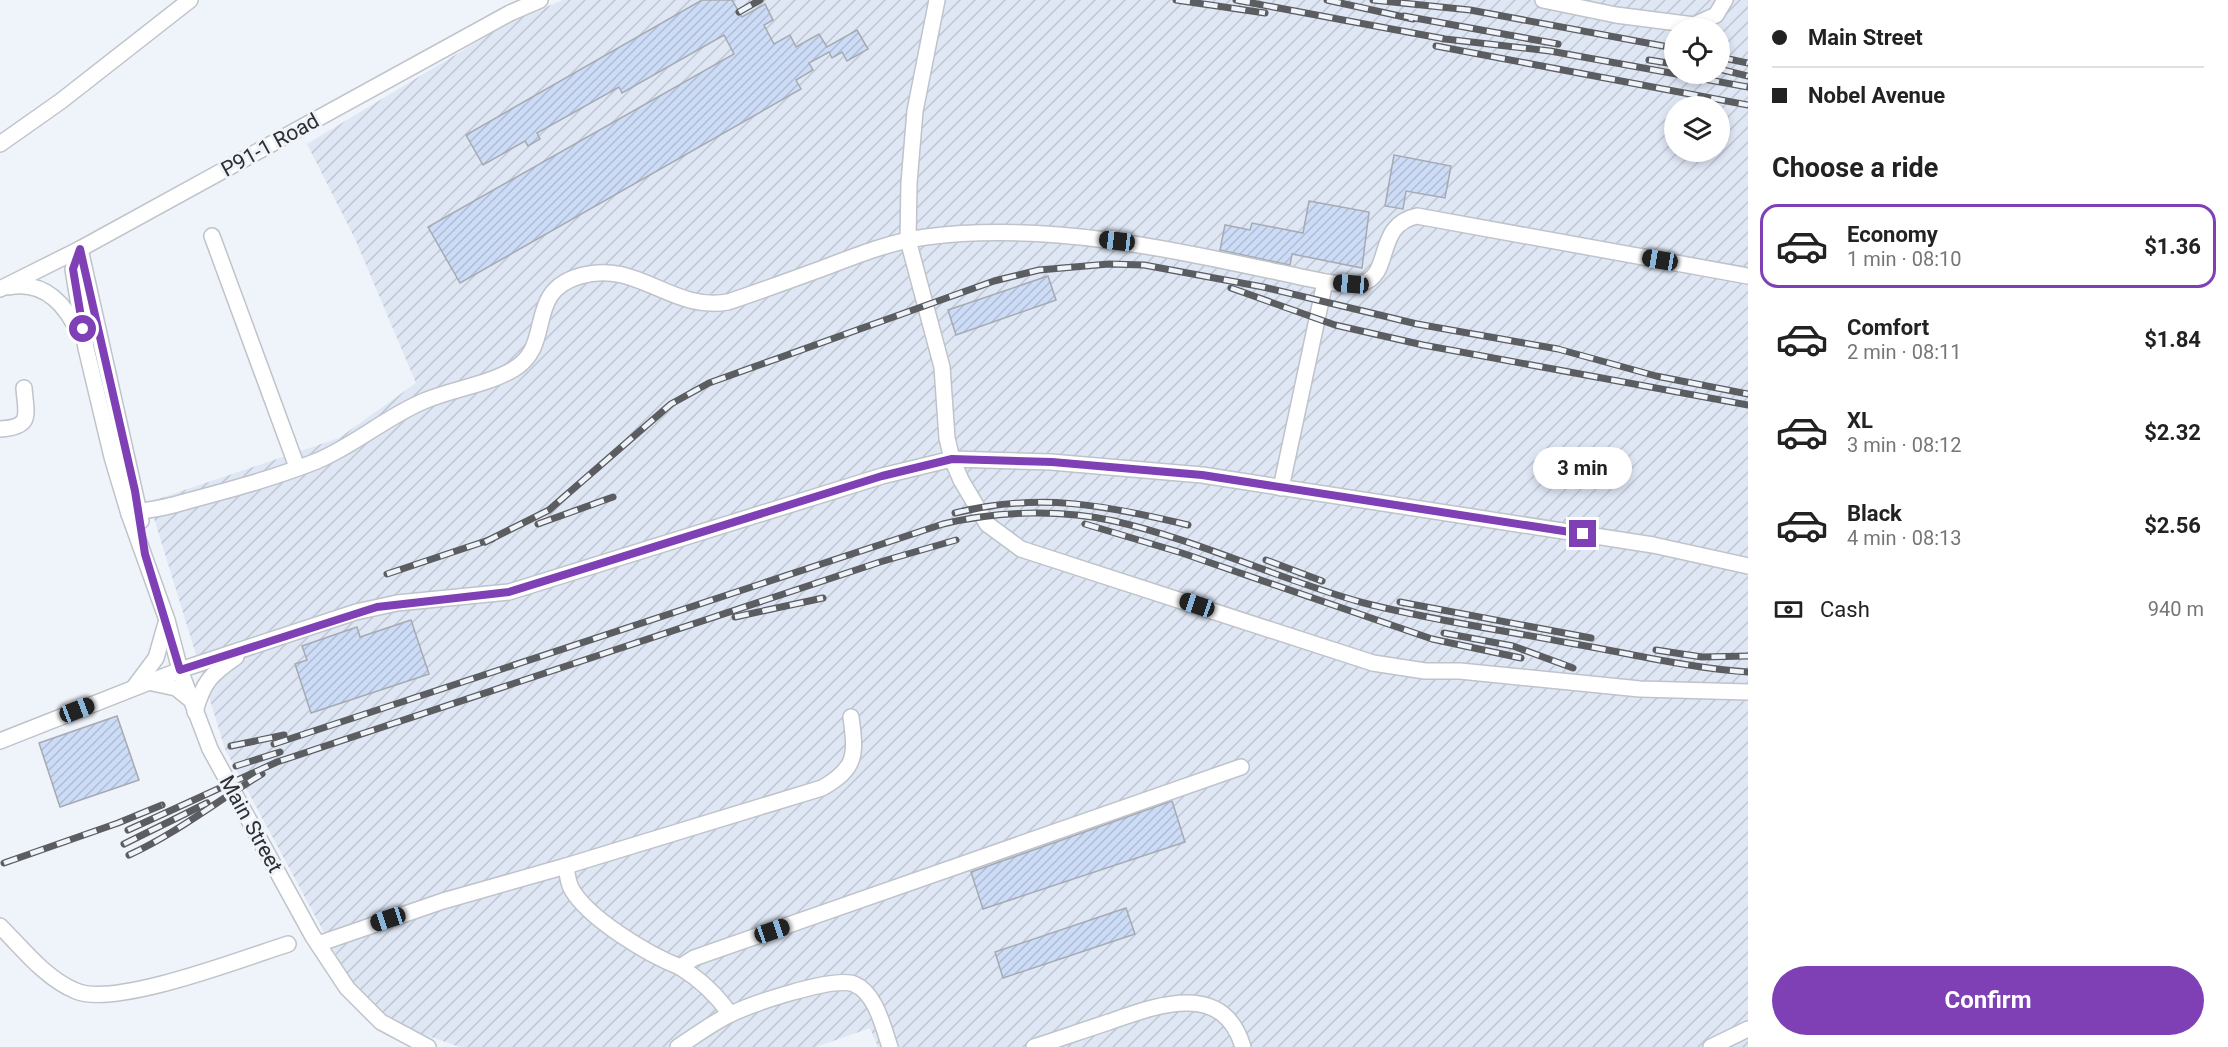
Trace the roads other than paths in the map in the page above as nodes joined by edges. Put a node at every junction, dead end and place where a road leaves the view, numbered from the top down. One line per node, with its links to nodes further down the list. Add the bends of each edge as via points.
1 (190, 0): 7 (street)
2 (540, 0): 10 (street, P91-1 Road)
3 (937, 0): 9 (street, via 915,111)
4 (1543, 0): 6 (street)
5 (1725, 0): 6 (street, via 1716,15 1694,26 1616,15)
6 (1563, 2)
7 (0, 144)
8 (213, 236): 18 (street)
9 (908, 240): 12 (street, via 954,235 1079,236 1136,243); 17 (street, via 942,367); 18 (street, via 709,306 680,299 627,274 579,276 552,291 544,304 533,352 523,363 509,372 421,402 344,448)
10 (80, 249): 13 (street, P91-1 Road); 14 (street, Main Street, via 73,269); 20 (street, Main Street)
11 (1748, 276): 12 (street, via 1417,216 1394,227 1379,266 1364,283)
12 (1325, 282): 19 (street)
13 (0, 289): 14 (street, via 28,287 50,294 70,315)
14 (86, 348): 20 (street, Main Street, via 112,457)
15 (24, 388): 16 (street, via 26,418 15,428)
16 (0, 429)
17 (952, 459): 19 (street, via 1117,466); 23 (street, via 882,476 509,592 377,607); 27 (street, via 987,524 1020,549 1340,654 1425,671 1640,689)
18 (297, 467): 20 (street, via 180,503)
19 (1281, 488): 21 (street, via 1653,545)
20 (134, 512): 22 (street, Main Street)
21 (1748, 566)
22 (167, 620): 24 (street, Main Street); 26 (street, via 156,658)
23 (250, 646): 24 (street); 28 (street, via 208,678)
24 (180, 670): 25 (street); 28 (street, Main Street)
25 (148, 682): 26 (street); 28 (street, via 176,688)
26 (133, 688): 30 (street)
27 (1748, 692)
28 (193, 706): 35 (street, Main Street, via 225,779)
29 (851, 717): 32 (street, via 851,765 822,788)
30 (0, 741)
31 (1241, 767): 36 (street, via 694,958)
32 (566, 866): 35 (street, via 443,901); 36 (street, via 571,888 594,913 663,961)
33 (0, 926): 34 (street, via 51,975 75,992 92,995 136,991)
34 (288, 944)
35 (318, 944): 39 (street, Main Street, via 360,1003 397,1033)
36 (680, 967): 37 (street, via 701,980)
37 (730, 1014): 40 (street); 41 (street, via 823,983 855,984 876,1008)
38 (1748, 1029): 44 (street)
39 (428, 1047)
40 (678, 1047)
41 (890, 1047)
42 (1034, 1047): 43 (street, via 1149,1008 1182,1001 1215,1010 1228,1020)
43 (1243, 1047)
44 (1711, 1047)

